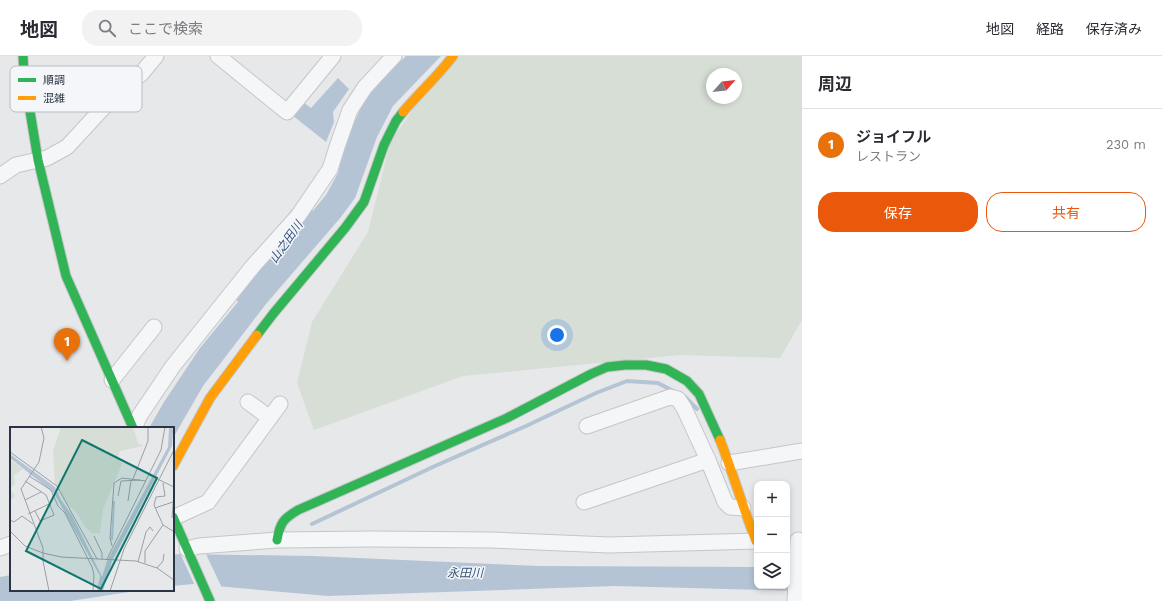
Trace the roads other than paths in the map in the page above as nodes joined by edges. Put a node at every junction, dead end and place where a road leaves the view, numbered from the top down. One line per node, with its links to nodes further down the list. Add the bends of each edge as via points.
1 (23, 56): 7 (street)
2 (156, 56): 8 (street)
3 (218, 56): 4 (street, via 286,112)
4 (333, 56)
5 (394, 56): 19 (street, via 365,87 350,110 330,169 302,210 253,266 173,366)
6 (452, 56): 24 (street, via 396,121 384,145 364,202 273,314 210,398)
7 (24, 66)
8 (142, 73)
9 (30, 112): 11 (street)
10 (99, 112): 11 (street, via 67,147)
11 (38, 160): 12 (street, via 16,165); 14 (street, via 66,276)
12 (0, 176)
13 (154, 327): 14 (street)
14 (112, 380): 20 (street)
15 (248, 402): 17 (street)
16 (280, 404): 17 (street)
17 (270, 418): 27 (street, via 208,502)
18 (587, 426): 22 (street, via 670,396 678,399 684,408)
19 (134, 427)
20 (134, 427)
21 (802, 451): 23 (street)
22 (708, 460): 25 (street); 26 (street, via 725,502 730,507)
23 (729, 463): 26 (street); 30 (street, via 699,394 687,381 666,369 646,365 607,368 507,418 318,500 288,517 281,525)
24 (174, 464)
25 (584, 502)
26 (743, 508): 29 (street)
27 (174, 517)
28 (174, 519): 35 (street)
29 (754, 536)
30 (277, 540): 32 (street, via 491,540 609,545); 35 (street)
31 (796, 540): 37 (street)
32 (754, 541)
33 (10, 544): 34 (street)
34 (0, 548)
35 (187, 549): 36 (street)
36 (210, 601)
37 (795, 601)

